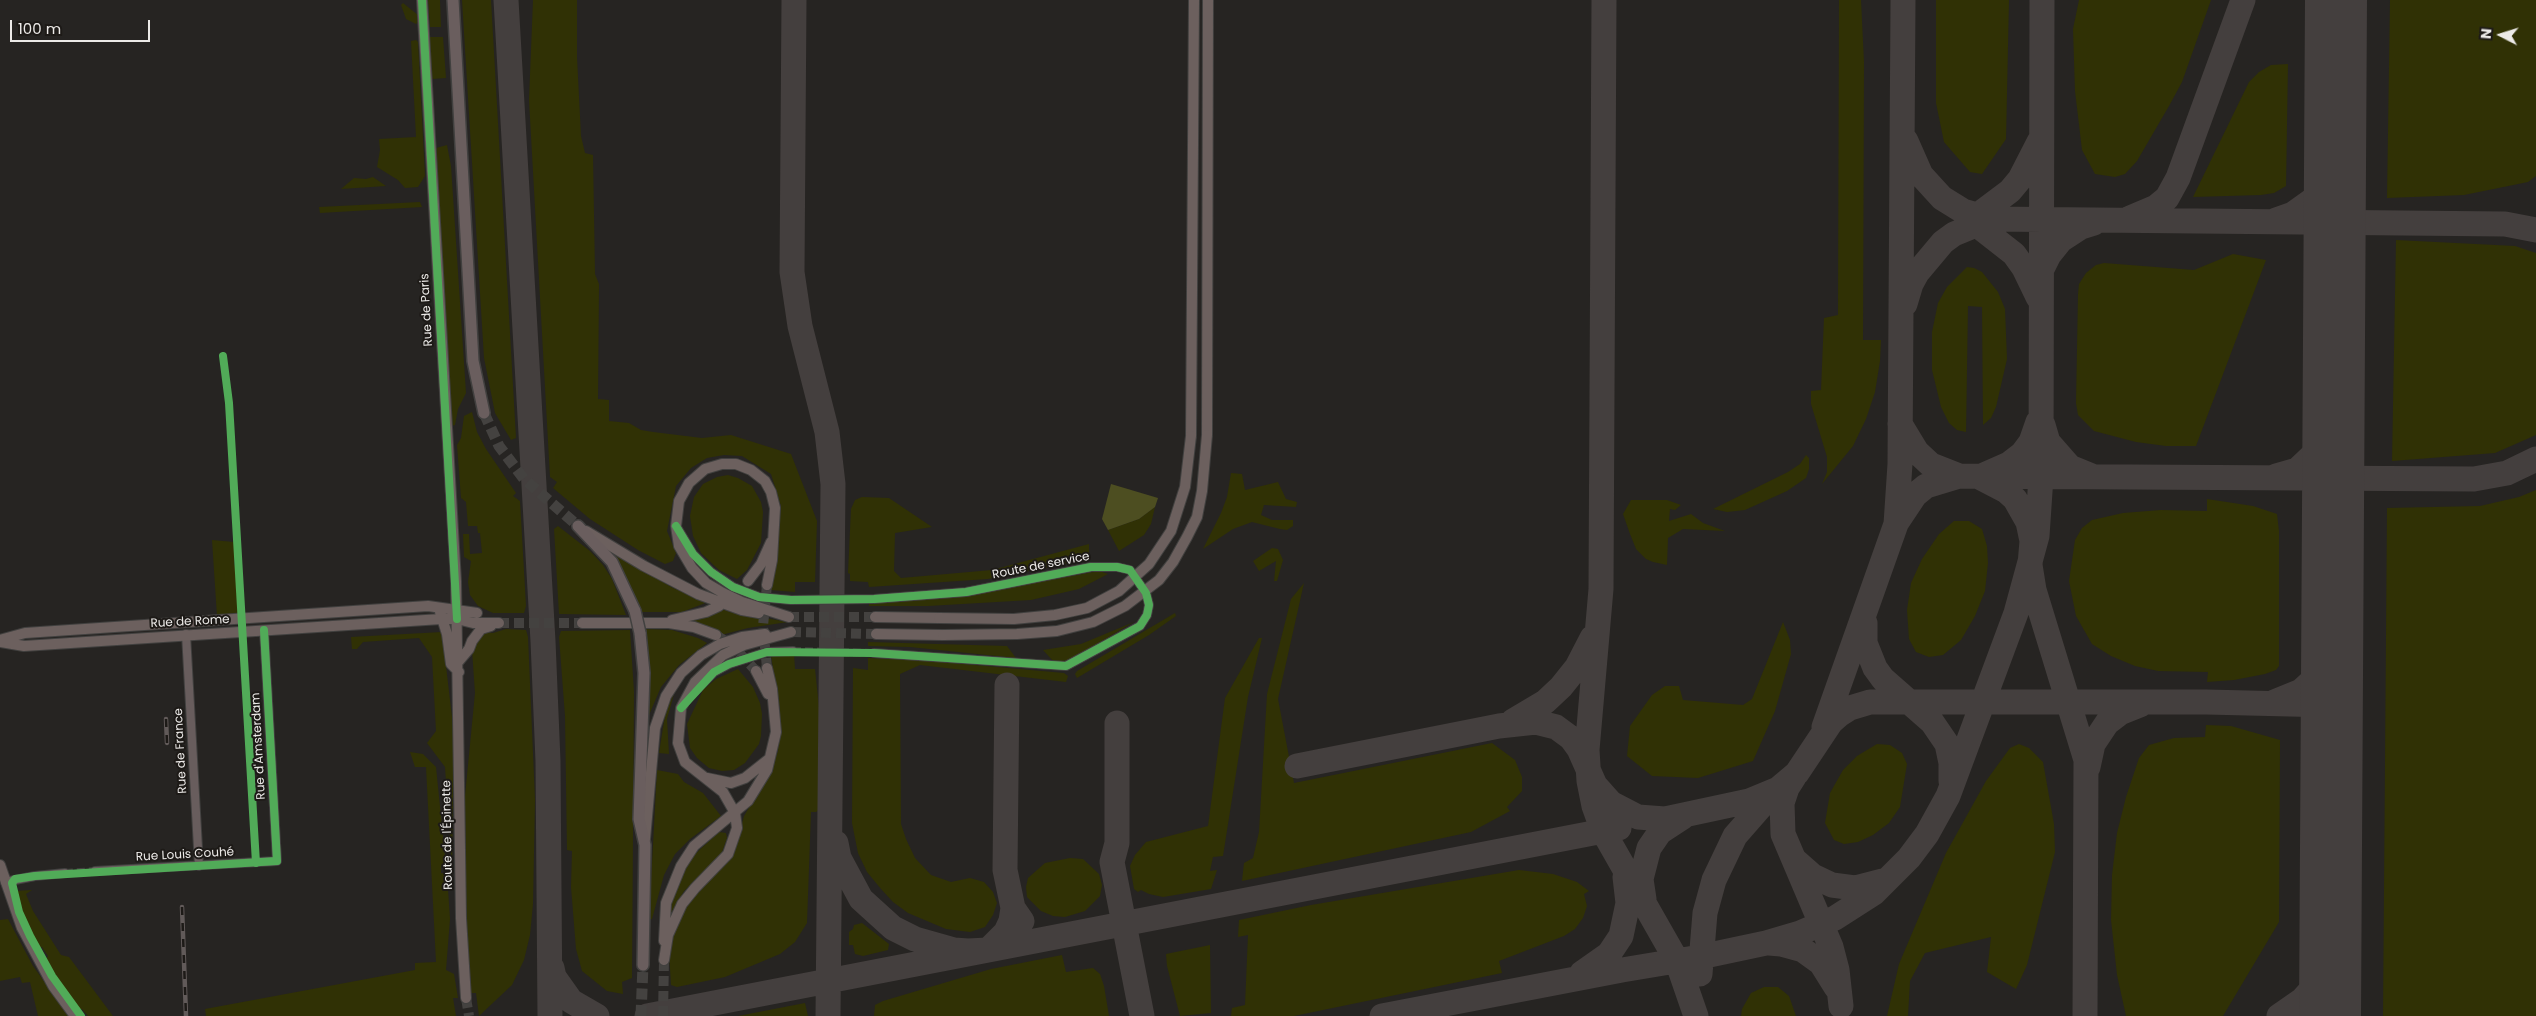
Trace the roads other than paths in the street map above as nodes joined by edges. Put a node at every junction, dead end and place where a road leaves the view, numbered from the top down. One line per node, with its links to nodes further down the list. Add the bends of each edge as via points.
1 (422, 0): 9 (main road, Rue de Paris)
2 (453, 0): 5 (main road, via 473,361)
3 (1194, 0): 16 (main road, bridge, via 1191,436 1185,487 1171,531 1149,564 1119,591 1087,608 1014,619)
4 (1208, 0): 23 (main road, bridge, via 1207,435 1197,517 1187,538 1159,580 1125,606 1093,622 1057,631 1017,634)
5 (484, 412)
6 (578, 526): 7 (main road, via 698,594 742,610 790,617 742,602 706,583 679,546); 36 (main road, bridge, via 612,562 635,611 640,633 644,682 639,819)
7 (676, 526): 8 (main road, via 679,501 689,483 705,469 722,464 736,464 765,481 776,508); 27 (street, Route de service, via 693,554 711,572 733,588 759,597 874,599 966,592 1091,567 1117,567 1130,570 1146,593 1149,605 1140,626 1066,666)
8 (774, 526): 10 (main road, via 770,546); 11 (main road)
9 (456, 581): 14 (main road, Rue de Paris, via 463,599); 15 (main road, Rue de Paris)
10 (748, 581)
11 (767, 585)
12 (438, 606): 15 (main road, Rue de Rome); 17 (main road); 25 (main road, Rue de Rome, via 24,633)
13 (719, 606): 18 (main road, via 684,619)
14 (477, 613): 15 (main road, Rue de Paris); 19 (main road, Rue de Paris)
15 (457, 614): 17 (main road, Rue de Rome); 19 (main road, via 473,624); 28 (main road, Route de l'Épinette)
16 (875, 617)
17 (441, 618): 21 (main road, Rue de Rome); 28 (main road, Route de l'Épinette, via 452,664)
18 (649, 622): 20 (main road); 24 (main road, via 694,627)
19 (499, 623): 28 (main road, via 481,629)
20 (582, 623)
21 (264, 630): 22 (main road, Rue de Rome); 37 (street, Rue d'Amsterdam)
22 (186, 634): 25 (main road, Rue de Rome, via 24,646); 39 (street, Rue de France)
23 (876, 634)
24 (716, 636)
25 (0, 641)
26 (793, 651): 31 (street, via 767,652 729,664 707,678)
27 (874, 653)
28 (458, 667): 44 (main road, Route de l'Épinette, via 461,918)
29 (767, 668): 32 (main road)
30 (756, 671): 32 (main road)
31 (681, 708): 34 (main road, via 678,743 684,762); 36 (main road, via 695,682 723,655 744,645 791,632 742,637 720,644 701,655 681,673 666,696 654,728)
32 (774, 709): 33 (main road, via 776,732)
33 (773, 749): 34 (main road, via 767,761 745,778 731,782); 35 (main road, via 767,770)
34 (700, 776): 35 (main road, via 723,792)
35 (736, 813): 35 (main road, via 694,846 681,866 666,903 664,960 668,936 682,904 728,854 737,828)
36 (645, 844): 43 (main road)
37 (277, 861): 39 (street, Rue Louis Couhé)
38 (0, 865): 42 (main road)
39 (199, 866): 40 (street, Rue Louis Couhé)
40 (95, 871)
41 (65, 873): 42 (street)
42 (5, 882): 45 (main road, via 22,928 53,986)
43 (642, 965)
44 (466, 998)
45 (75, 1016)

